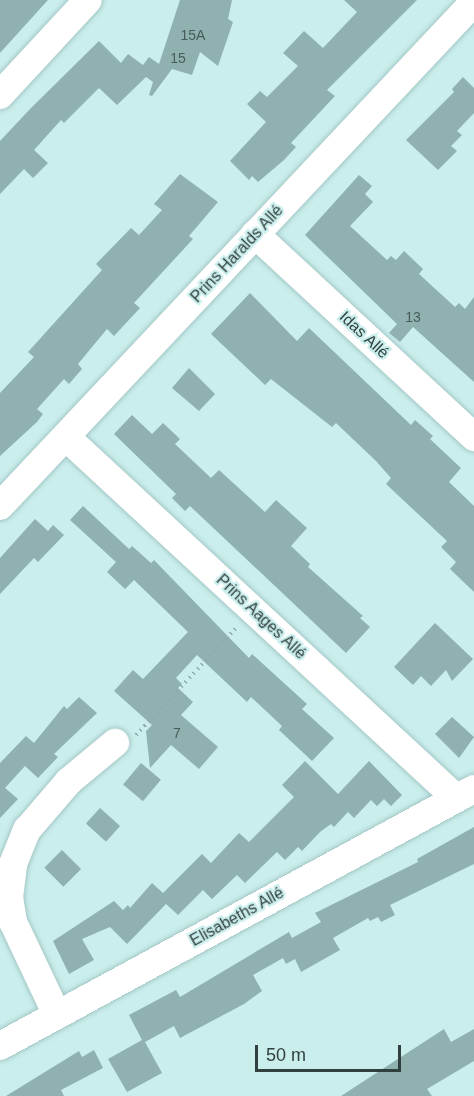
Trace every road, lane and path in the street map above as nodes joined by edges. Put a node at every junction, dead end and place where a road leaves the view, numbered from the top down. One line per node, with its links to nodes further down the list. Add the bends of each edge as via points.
1 (88, 0): 3 (street)
2 (474, 2): 4 (street, Prins Haralds Allé)
3 (0, 95)
4 (255, 234): 5 (street, Prins Haralds Allé); 6 (street, Idas Allé)
5 (66, 437): 7 (street, Prins Haralds Allé); 8 (street, Prins Aages Allé)
6 (474, 437)
7 (0, 506)
8 (253, 610): 9 (path, via 138,734); 10 (street, Prins Aages Allé)
9 (116, 742): 11 (street, via 69,781 27,830 12,864 9,898 13,922)
10 (465, 793): 11 (street, Elisabeths Allé)
11 (57, 1015): 12 (street, Elisabeths Allé)
12 (0, 1046)

